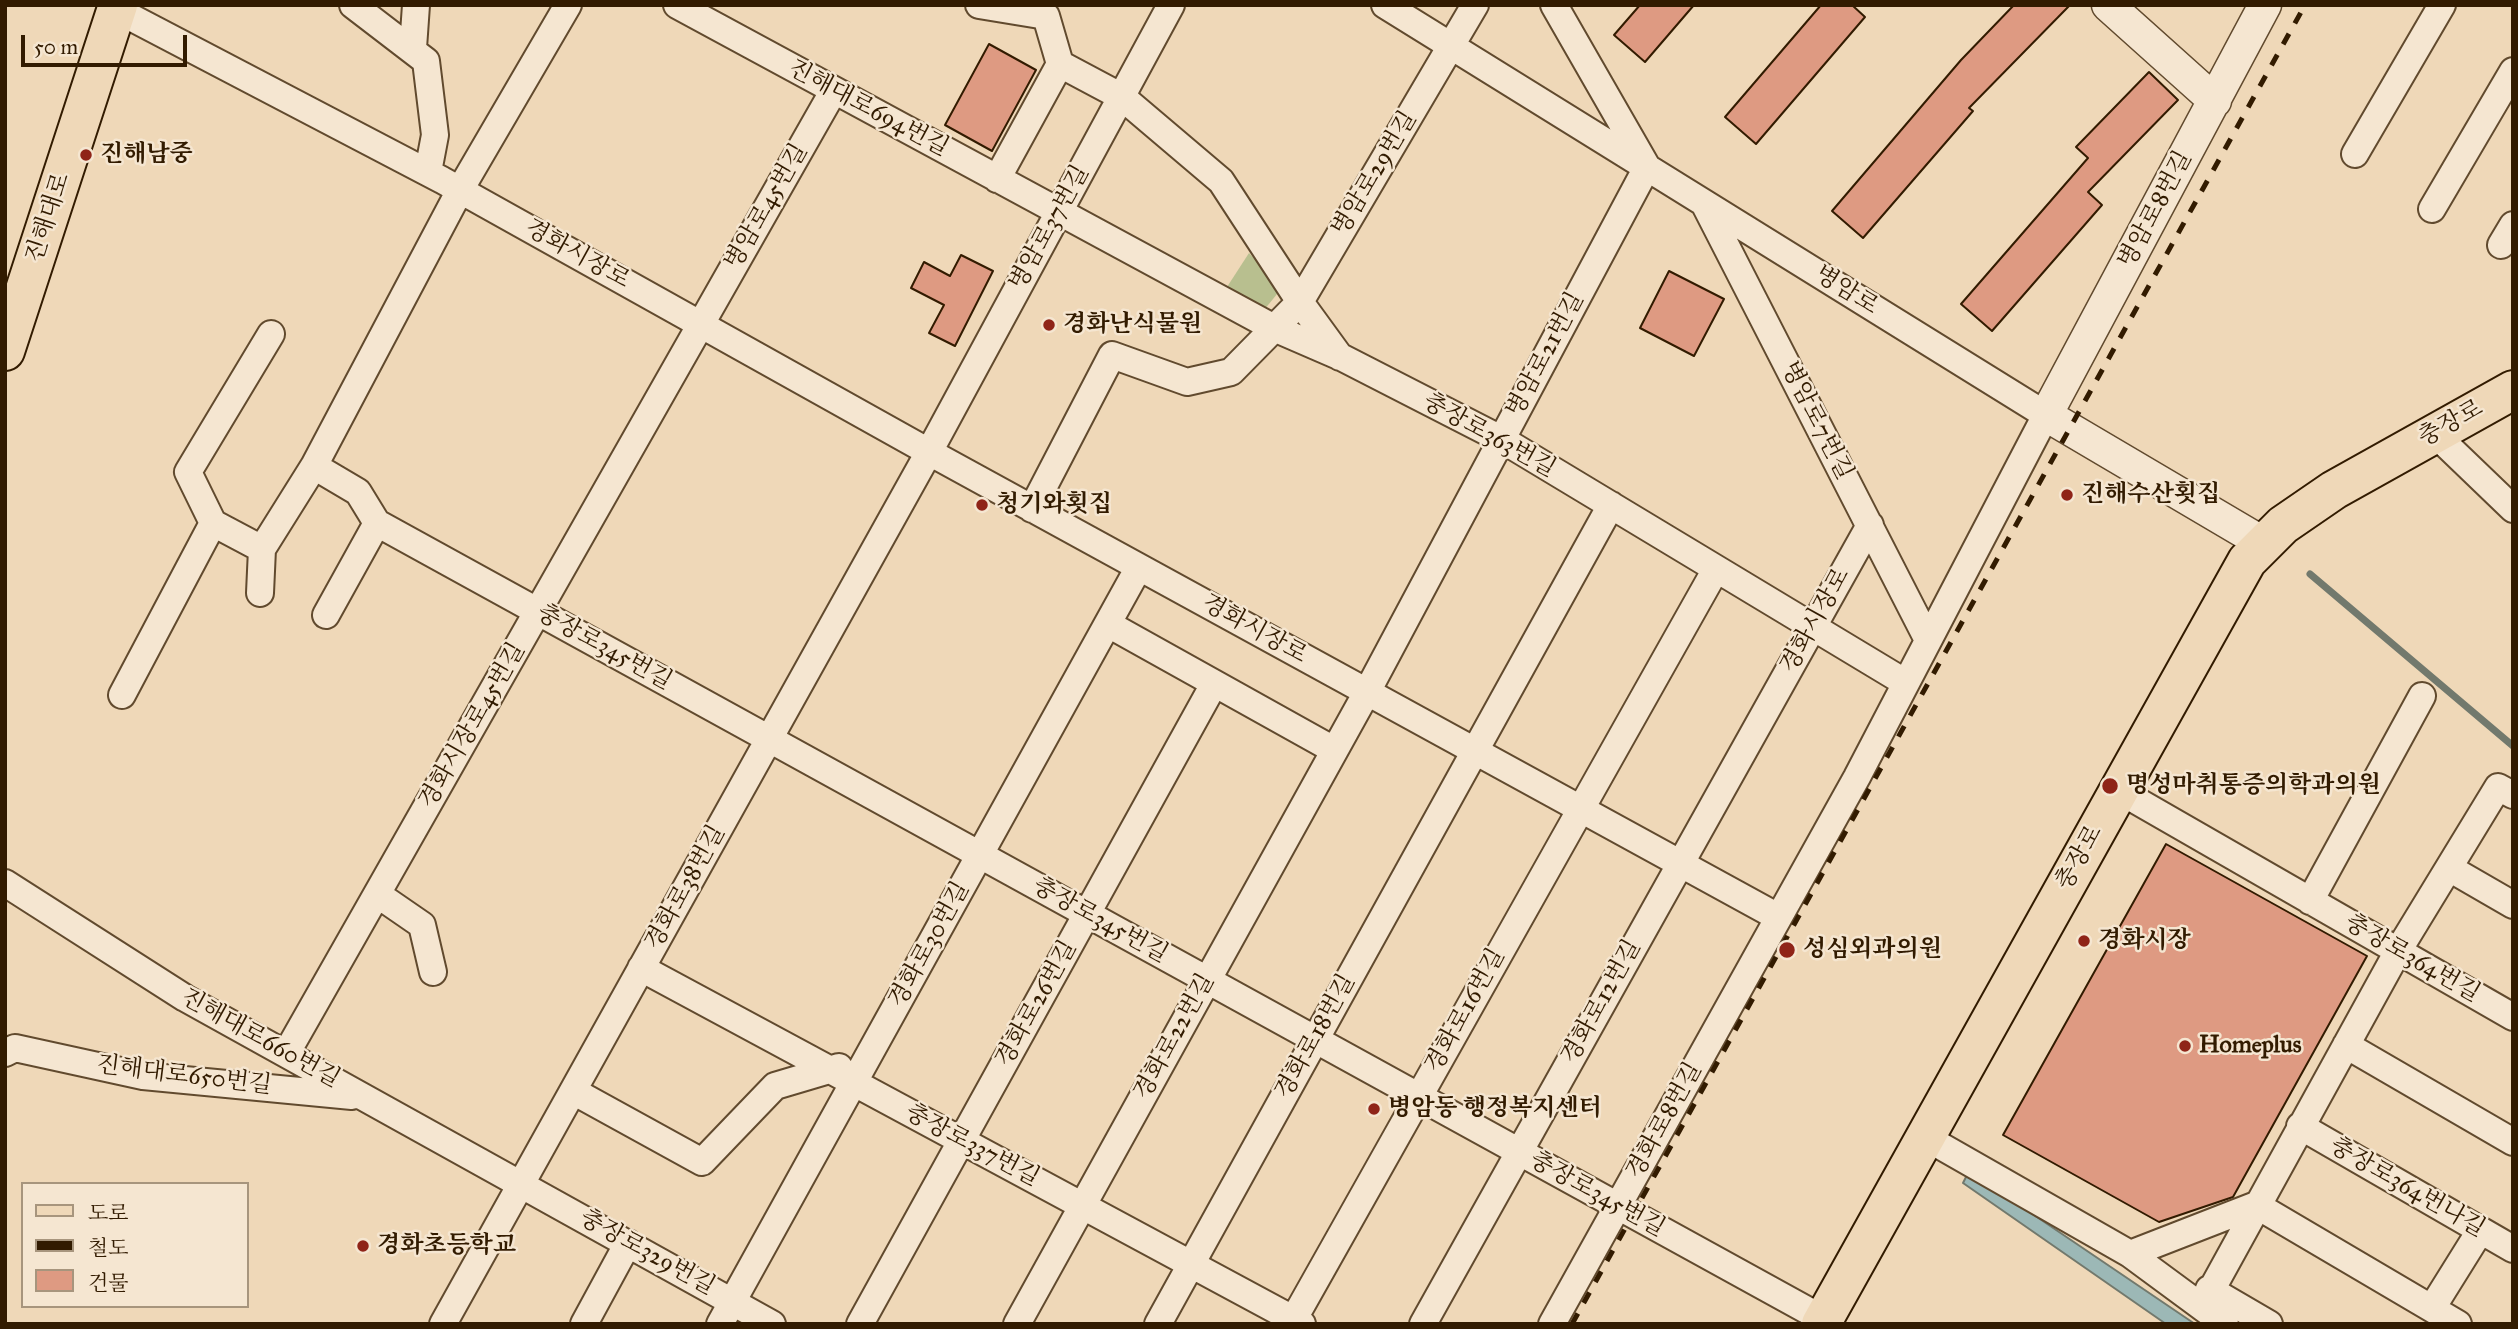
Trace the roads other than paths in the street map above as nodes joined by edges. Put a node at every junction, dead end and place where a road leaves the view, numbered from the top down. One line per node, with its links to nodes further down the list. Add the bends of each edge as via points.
1 (353, 5): 15 (street)
2 (416, 5): 15 (street)
3 (568, 5): 25 (street)
4 (677, 5): 18 (street, 진해대로694번길)
5 (979, 5): 16 (street, via 1045,16)
6 (1171, 5): 19 (street, 병암로37번길)
7 (1385, 5): 14 (street, 병암로)
8 (1475, 5): 14 (street, 병암로29번길)
9 (1554, 5): 22 (street, 병암로)
10 (2108, 5): 20 (street)
11 (2265, 5): 20 (street, 병암로8번길)
12 (2442, 5): 21 (street)
13 (117, 8): 23 (street, 경화시장로); 33 (main road, 진해대로)
14 (1451, 46): 22 (street, 병암로); 29 (street, 병암로29번길)
15 (413, 48): 23 (street, via 426,61 435,135)
16 (1060, 64): 19 (street); 24 (street)
17 (2513, 71): 27 (street)
18 (834, 90): 24 (street, 진해대로694번길); 30 (street, 병암로45번길)
19 (1122, 97): 28 (street, 병암로37번길); 29 (street, via 1222,181)
20 (2215, 100): 36 (street, 병암로8번길)
21 (2355, 154)
22 (1647, 167): 26 (street, 병암로); 38 (street, 병암로21번길)
23 (428, 172): 25 (street, 경화시장로)
24 (998, 179): 28 (street, 진해대로694번길)
25 (460, 190): 30 (street, 경화시장로); 40 (street)
26 (1704, 203): 36 (street, 병암로); 46 (street, 병암로7번길)
27 (2432, 209)
28 (1059, 212): 31 (street, 충장로363번길); 39 (street, 병암로37번길)
29 (1300, 302): 31 (street); 34 (street)
30 (701, 324): 39 (street, 경화시장로); 52 (street, 경화시장로45번길)
31 (1274, 328): 34 (street, 충장로363번길); 42 (street, via 1231,372 1187,382 1112,355)
32 (271, 334): 44 (street, via 188,472)
33 (5, 351)
34 (1341, 358): 38 (street, 충장로363번길)
35 (2513, 390): 37 (main road, 충장로)
36 (2046, 415): 47 (street); 56 (street)
37 (2434, 433): 43 (street); 47 (main road, 충장로, via 2334,490)
38 (1501, 439): 41 (street, 충장로363번길); 59 (street, 병암로21번길)
39 (929, 452): 42 (street, 경화시장로); 62 (street, 경화로38번길)
40 (314, 466): 45 (street, via 358,492); 48 (street)
41 (1611, 505): 50 (street, 충장로363번길); 64 (street)
42 (1032, 509): 49 (street, 경화시장로)
43 (2513, 509)
44 (213, 523): 48 (street); 60 (street)
45 (377, 523): 52 (street, 충장로345번길); 53 (street)
46 (1870, 525): 55 (street, 경화시장로); 56 (street, 병암로7번길)
47 (2263, 543): 65 (main road, 충장로, via 2228,591)
48 (262, 549): 51 (street)
49 (1139, 567): 54 (street, 경화로30번길); 59 (street, 경화시장로)
50 (1716, 569): 55 (street, 충장로363번길); 67 (street)
51 (260, 593)
52 (538, 612): 62 (street, 충장로345번길); 72 (street, 경화시장로45번길)
53 (326, 615)
54 (1108, 624): 58 (street); 68 (street, 경화로30번길)
55 (1813, 627): 57 (street, 충장로363번길); 69 (street, 경화시장로)
56 (1928, 640): 57 (street)
57 (1906, 683): 76 (street)
58 (1214, 684): 63 (street); 75 (street, 경화로26번길)
59 (1367, 692): 63 (street, 경화로22번길); 64 (street, 경화시장로)
60 (122, 695)
61 (2422, 696): 73 (street)
62 (769, 739): 68 (street, 충장로345번길); 78 (street, 경화로38번길)
63 (1334, 750): 80 (street, 경화로22번길)
64 (1475, 751): 67 (street, 경화시장로); 82 (street, 경화로18번길)
65 (2118, 790): 73 (street, 충장로364번길); 93 (main road, 충장로)
66 (2513, 795): 70 (street, 충장로364번나길, via 2498,787)
67 (1580, 808): 69 (street, 경화시장로); 91 (street, 경화로16번길)
68 (980, 855): 75 (street, 충장로345번길); 86 (street, 경화로30번길)
69 (1679, 863): 76 (street, 경화시장로); 96 (street, 경화로12번길)
70 (2449, 868): 74 (street); 77 (street, 충장로364번나길)
71 (5, 883): 85 (street, 진해대로660번길, via 185,998)
72 (377, 894): 79 (street, via 422,925); 85 (street, 경화시장로45번길)
73 (2310, 901): 77 (street, 충장로364번길)
74 (2513, 905)
75 (1087, 914): 80 (street, 충장로345번길); 94 (street, 경화로26번길)
76 (1778, 917): 100 (street, 경화로8번길)
77 (2398, 951): 81 (street, 충장로364번길); 83 (street, 충장로364번나길)
78 (641, 968): 87 (street, 충장로337번길); 89 (street, 경화로38번길)
79 (433, 972)
80 (1206, 980): 82 (street, 충장로345번길); 98 (street, 경화로22번길)
81 (2513, 1017)
82 (1315, 1040): 91 (street, 충장로345번길); 105 (street, 경화로18번길)
83 (2346, 1045): 92 (street, 충장로364번나길); 95 (street)
84 (5, 1053): 90 (street, 진해대로650번길, via 15,1048 143,1076)
85 (286, 1054): 90 (street, 진해대로660번길)
86 (867, 1059): 87 (street); 88 (street, 경화로30번길)
87 (830, 1069): 88 (street, 충장로337번길); 89 (street, via 775,1086 702,1162)
88 (854, 1083): 94 (street, 충장로337번길); 108 (street, 경화로30번길)
89 (573, 1091): 97 (street, 경화로38번길)
90 (365, 1097): 97 (street, 진해대로660번길)
91 (1418, 1097): 96 (street, 충장로345번길); 109 (street, 경화로16번길)
92 (2300, 1126): 99 (street, 충장로364번나길); 101 (street, 충장로364번나길)
93 (1925, 1137): 104 (street); 110 (main road, 충장로)
94 (961, 1140): 98 (street, 충장로337번길); 114 (street, 경화로26번길)
95 (2513, 1142)
96 (1519, 1152): 100 (street, 충장로345번길); 117 (street, 경화로12번길)
97 (522, 1183): 102 (street, 충장로329번길); 111 (street, 경화로38번길)
98 (1082, 1205): 105 (street, 충장로337번길); 115 (street, 경화로22번길)
99 (2256, 1205): 104 (street); 106 (street, 충장로364번나길); 107 (street)
100 (1618, 1206): 110 (street, 충장로345번길); 118 (street, 경화로8번길)
101 (2480, 1231): 103 (street, 충장로364번나길); 107 (street)
102 (628, 1243): 108 (street, 충장로329번길); 112 (street)
103 (2513, 1249)
104 (2130, 1254): 106 (street)
105 (1191, 1264): 109 (street, 충장로337번길); 116 (street, 경화로18번길)
106 (2205, 1298): 119 (street); 120 (street)
107 (2432, 1308): 121 (street)
108 (727, 1313): 113 (street, 충장로329번길)
109 (1296, 1322)
110 (1822, 1322)
111 (443, 1324)
112 (584, 1324)
113 (772, 1324)
114 (860, 1324)
115 (1017, 1324)
116 (1158, 1324)
117 (1423, 1324)
118 (1552, 1324)
119 (2225, 1324)
120 (2270, 1324)
121 (2458, 1324)

